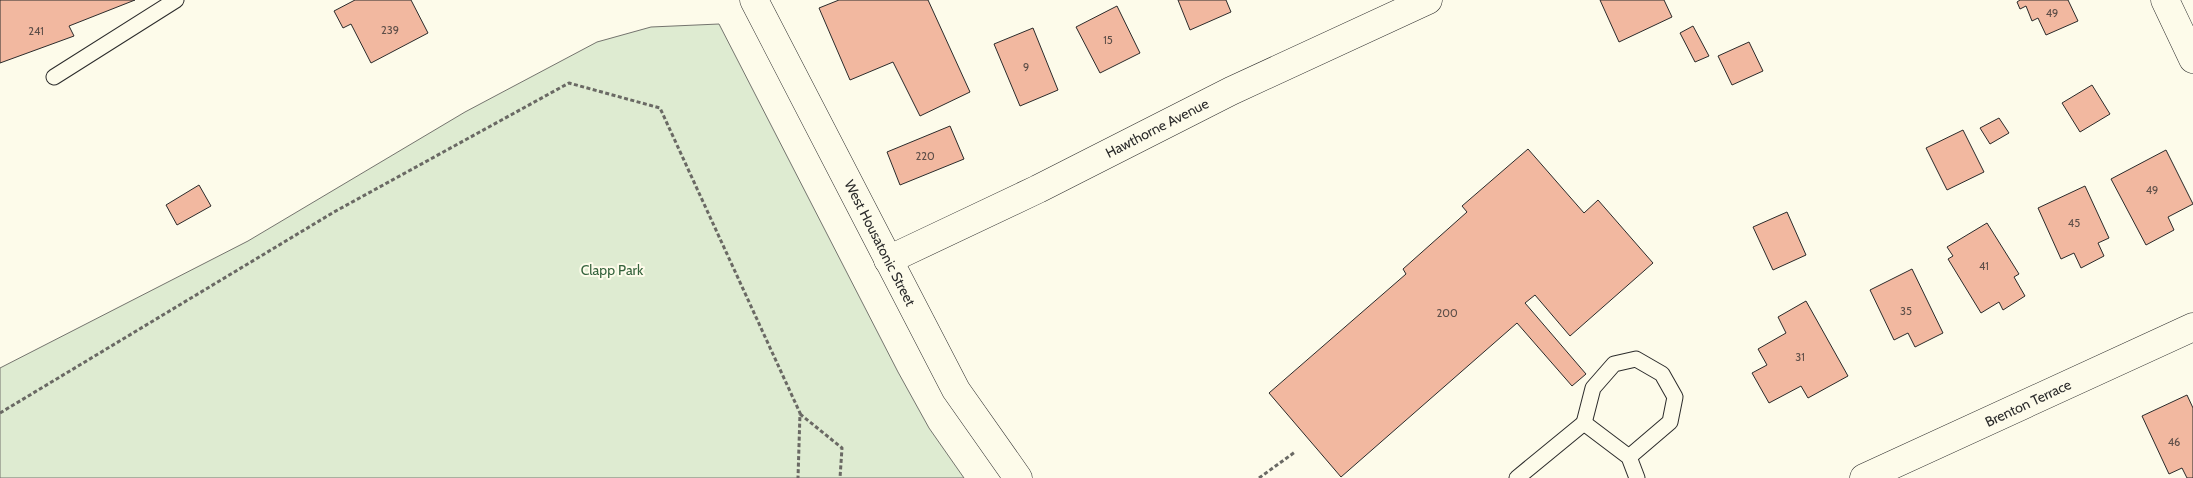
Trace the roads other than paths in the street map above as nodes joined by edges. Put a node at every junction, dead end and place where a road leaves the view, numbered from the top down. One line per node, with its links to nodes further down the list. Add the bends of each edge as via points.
1 (176, 0): 6 (lane)
2 (754, 0): 7 (main road, West Housatonic Street)
3 (1428, 0): 7 (main road, Hawthorne Avenue, via 1231,91 1038,189)
4 (2165, 0): 5 (main road)
5 (2193, 59)
6 (54, 77)
7 (888, 260): 11 (main road, West Housatonic Street, via 956,390)
8 (2193, 327): 14 (main road, Brenton Terrace)
9 (1584, 422): 10 (lane); 10 (lane, via 1593,388 1614,364 1636,359 1662,374 1675,397 1670,422); 12 (lane)
10 (1629, 457): 13 (lane)
11 (1018, 478)
12 (1517, 478)
13 (1637, 478)
14 (1864, 478)

